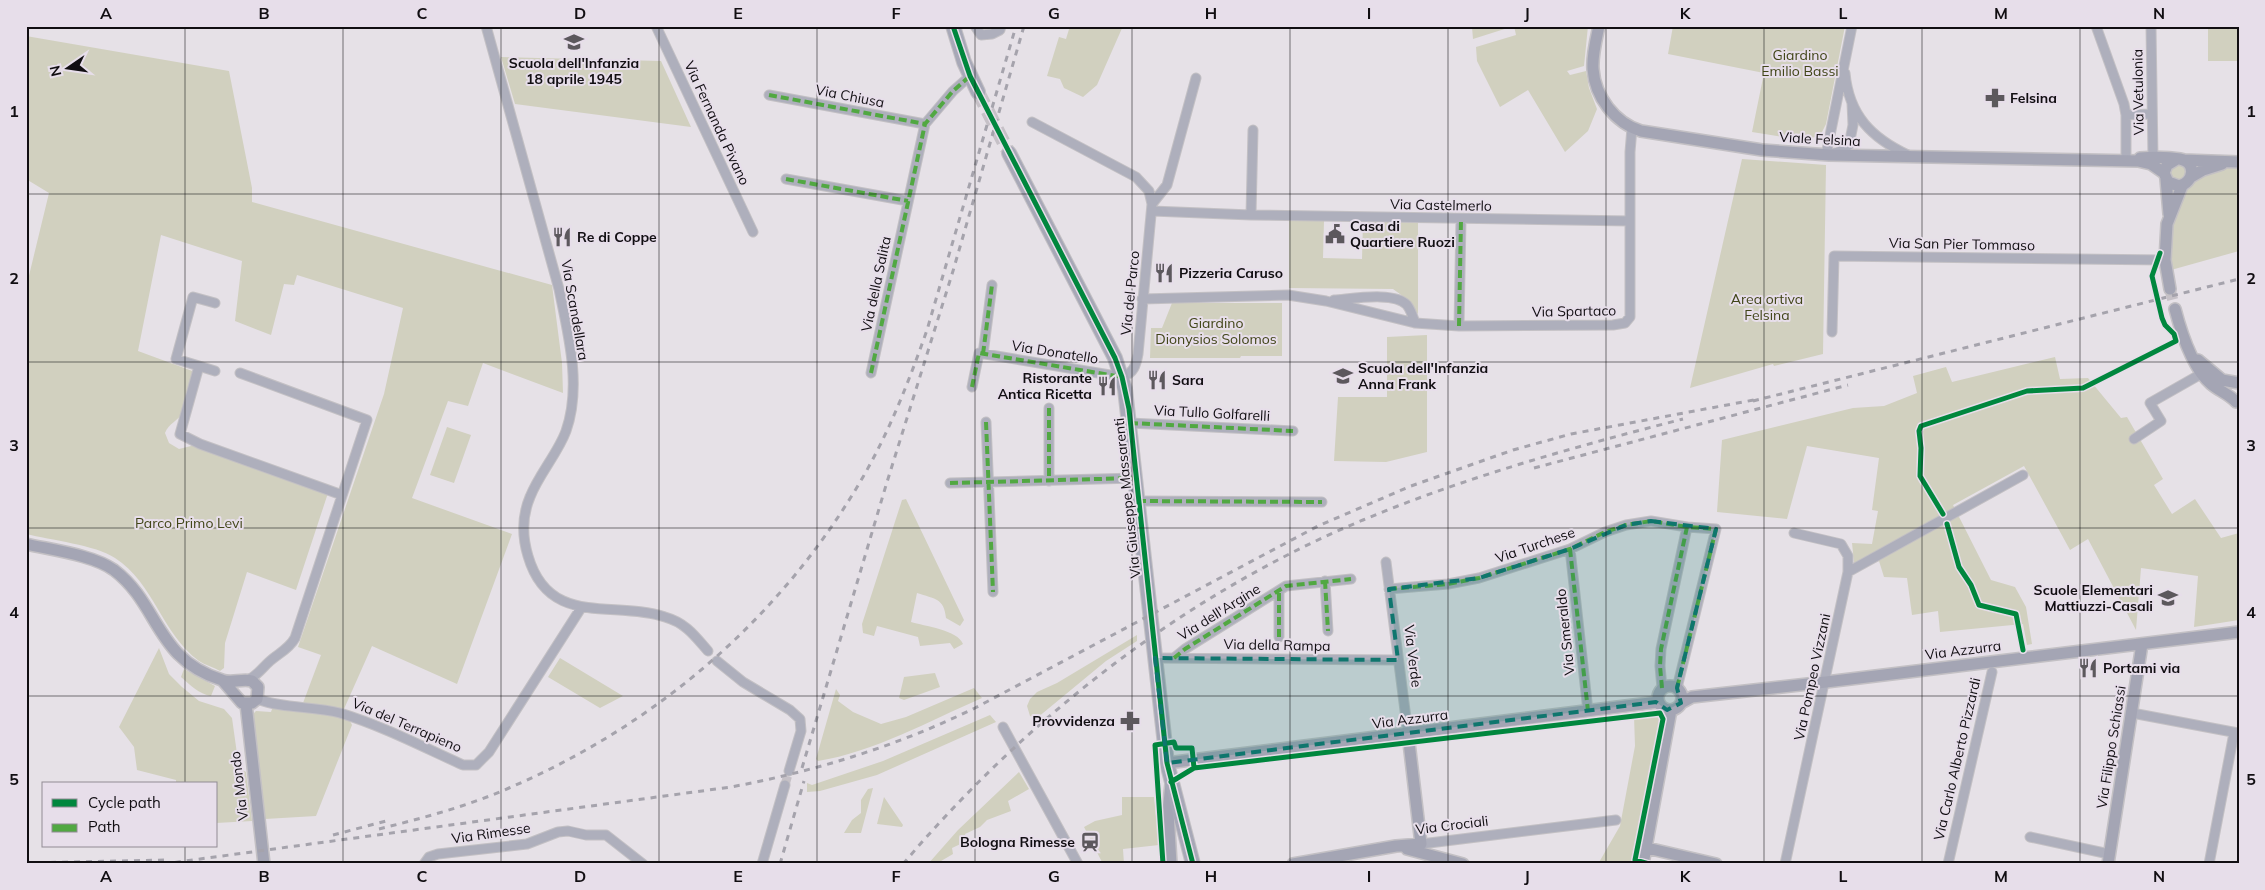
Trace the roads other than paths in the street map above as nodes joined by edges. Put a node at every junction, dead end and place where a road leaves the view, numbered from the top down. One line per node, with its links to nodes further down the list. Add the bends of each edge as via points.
1 (486, 26): 86 (street, Via Scandellara, via 559,289 573,379 566,432 526,506 525,546 539,581 552,594)
2 (656, 26): 39 (street, Via Fernanda Pivano)
3 (953, 26): 11 (main road)
4 (975, 26): 5 (street, via 981,35 992,34)
5 (1001, 26)
6 (1599, 26): 20 (street, Viale Felsina, via 1593,70 1598,88 1611,111)
7 (1852, 26): 10 (street)
8 (2096, 26): 17 (street)
9 (2151, 26): 16 (street, Via Vetulonia)
10 (1845, 66): 15 (street); 23 (street)
11 (970, 76): 13 (main road); 19 (street, Via della Salita)
12 (1196, 78): 34 (street, via 1167,185)
13 (978, 92)
14 (769, 95): 19 (street, Via Chiusa)
15 (1852, 102): 23 (street, via 1853,125 1849,145); 24 (street, via 1866,127 1877,137)
16 (2151, 114): 17 (street); 25 (street, Via Vetulonia)
17 (2126, 115): 27 (street)
18 (1032, 122): 34 (street, via 1129,173 1148,191)
19 (925, 124): 33 (street, Via della Salita)
20 (1632, 128): 23 (street, Viale Felsina, via 1748,148); 38 (street, Via Spartaco)
21 (1253, 130): 35 (street)
22 (1009, 153): 57 (main road, Via Giuseppe Massarenti)
23 (1826, 155): 24 (street, Viale Felsina)
24 (1914, 157): 27 (street, Viale Felsina)
25 (2153, 158): 26 (street, Viale Felsina); 27 (street, Viale Felsina)
26 (2180, 159): 28 (street, Viale Felsina); 29 (street, via 2166,165); 30 (street, via 2189,165)
27 (2126, 161): 29 (street, Viale Felsina, via 2151,164)
28 (2234, 162): 30 (street, Viale Felsina, via 2208,168)
29 (2165, 176): 32 (street, via 2175,186); 36 (street)
30 (2191, 177): 32 (street)
31 (786, 179): 33 (street)
32 (2182, 186): 36 (street)
33 (908, 201): 55 (street, Via della Salita)
34 (1152, 207): 35 (street, Via Castelmerlo); 43 (street, Via del Parco)
35 (1251, 215): 37 (street, Via Castelmerlo)
36 (2169, 215): 40 (street)
37 (1461, 219): 38 (street, Via Castelmerlo); 48 (street)
38 (1630, 221): 48 (street, Via Spartaco, via 1628,321 1613,325)
39 (753, 232)
40 (2166, 260): 42 (street); 49 (street, Via San Pier Tommaso, via 1834,256)
41 (992, 285): 50 (street)
42 (2170, 289)
43 (1142, 299): 44 (street, Via Spartaco, via 1288,295); 57 (street, Via del Parco, via 1136,363 1132,372)
44 (1326, 301): 47 (street, Via Spartaco); 47 (street, Via Spartaco, via 1395,299 1406,304)
45 (215, 303): 52 (street, via 193,298 176,360)
46 (2175, 309): 51 (street)
47 (1415, 323): 48 (street, Via Spartaco)
48 (1459, 326)
49 (1832, 332)
50 (983, 354): 57 (street, Via Donatello); 59 (street, via 979,353)
51 (2192, 354): 56 (street); 58 (street, via 2216,377)
52 (200, 366): 53 (street); 72 (street, via 180,434)
53 (215, 371)
54 (240, 373): 72 (street, via 367,420)
55 (871, 373)
56 (2200, 374): 61 (street, via 2231,396); 66 (street, via 2150,403 2161,421)
57 (1122, 377): 64 (main road, Via Giuseppe Massarenti)
58 (2239, 383)
59 (972, 387)
60 (2239, 387): 61 (street, via 2236,395)
61 (2238, 405)
62 (1049, 408): 69 (street)
63 (986, 422): 70 (street)
64 (1130, 423): 65 (street, Via Tullo Golfarelli); 68 (main road, Via Giuseppe Massarenti)
65 (1293, 431)
66 (2134, 439)
67 (2023, 475): 80 (street)
68 (1135, 478): 69 (street); 73 (main road, Via Giuseppe Massarenti)
69 (1049, 481): 70 (street)
70 (988, 482): 71 (street); 85 (street)
71 (950, 483)
72 (342, 495): 97 (street, via 295,638)
73 (1138, 501): 74 (street, Via Giuseppe Massarenti); 92 (main road, Via Giuseppe Massarenti)
74 (1322, 502)
75 (1687, 527): 78 (street, Via Turchese, via 1651,521 1626,525); 101 (street, via 1661,649); 104 (street, Via Turchese, via 1716,529)
76 (1794, 533): 80 (street, Via Pompeo Vizzani, via 1841,544 1848,556)
77 (26, 544): 99 (street, via 90,560 113,570 136,593 176,653 196,668)
78 (1570, 549): 83 (street, Via Turchese, via 1479,578); 107 (street, Via Smeraldo)
79 (1386, 562): 83 (street, Via Verde)
80 (1848, 572): 100 (street, Via Pompeo Vizzani)
81 (1351, 579): 82 (street, Via dell'Argine)
82 (1325, 581): 84 (street, Via dell'Argine, via 1286,586); 87 (street)
83 (1389, 589): 94 (street, Via Verde)
84 (1279, 591): 89 (street, Via dell'Argine); 93 (street, Via dell'Argine)
85 (993, 592)
86 (581, 608): 91 (street, Via Scandellara, via 666,617 688,628); 102 (street, Via del Terrapieno, via 489,752 476,765 463,765 391,732 338,713 276,705)
87 (1328, 631)
88 (2239, 632): 90 (street, Via Azzurra)
89 (1279, 637)
90 (2142, 644): 96 (street, Via Azzurra); 108 (street, Via Filippo Schiassi)
91 (708, 651)
92 (1155, 658): 93 (street, Via della Rampa); 112 (main road, Via Giuseppe Massarenti)
93 (1174, 658): 94 (street, Via della Rampa)
94 (1398, 660): 111 (street, Via Verde)
95 (718, 661): 113 (street, via 743,682 800,719 801,731)
96 (1993, 666): 100 (street, Via Azzurra); 134 (street, Via Carlo Alberto Pizzardi)
97 (262, 672): 98 (street); 102 (street)
98 (246, 680): 99 (street); 102 (street); 103 (street, via 237,685)
99 (224, 681): 103 (street)
100 (1826, 682): 104 (street, Via Azzurra); 133 (street, Via Pompeo Vizzani)
101 (1662, 688): 104 (street, via 1670,685); 105 (street)
102 (258, 693): 106 (street, via 252,703)
103 (236, 696): 106 (street)
104 (1677, 698): 105 (street, Via Azzurra, via 1663,708); 120 (street)
105 (1658, 702): 107 (street, Via Azzurra)
106 (246, 704): 122 (street, Via Mondo)
107 (1588, 711): 111 (street, Via Azzurra)
108 (2132, 713): 110 (street); 121 (street, Via Filippo Schiassi)
109 (1002, 727): 126 (street)
110 (2236, 733): 135 (street)
111 (1408, 734): 112 (street, Via Azzurra); 118 (street, Via Verde)
112 (1167, 763): 114 (main road, Via Giuseppe Massarenti)
113 (789, 771)
114 (1171, 782): 127 (street, Via Giuseppe Massarenti, via 1168,812); 128 (main road, Via Giuseppe Massarenti)
115 (785, 785): 125 (street)
116 (1616, 820): 118 (street, Via Crociali)
117 (2030, 837): 121 (street, Via Filippo Schiassi)
118 (1421, 844): 119 (street, Via Crociali)
119 (1396, 846): 129 (street, Via Crociali); 130 (street)
120 (1646, 848): 131 (street); 132 (street)
121 (2109, 859)
122 (264, 864)
123 (424, 864): 124 (street, Via Rimesse, via 429,857 438,854 527,844 568,831 606,835)
124 (643, 864)
125 (762, 864)
126 (1078, 864)
127 (1172, 864)
128 (1193, 864)
129 (1292, 864)
130 (1463, 864)
131 (1643, 864)
132 (1716, 864)
133 (1784, 864)
134 (1948, 864)
135 (2209, 864)

